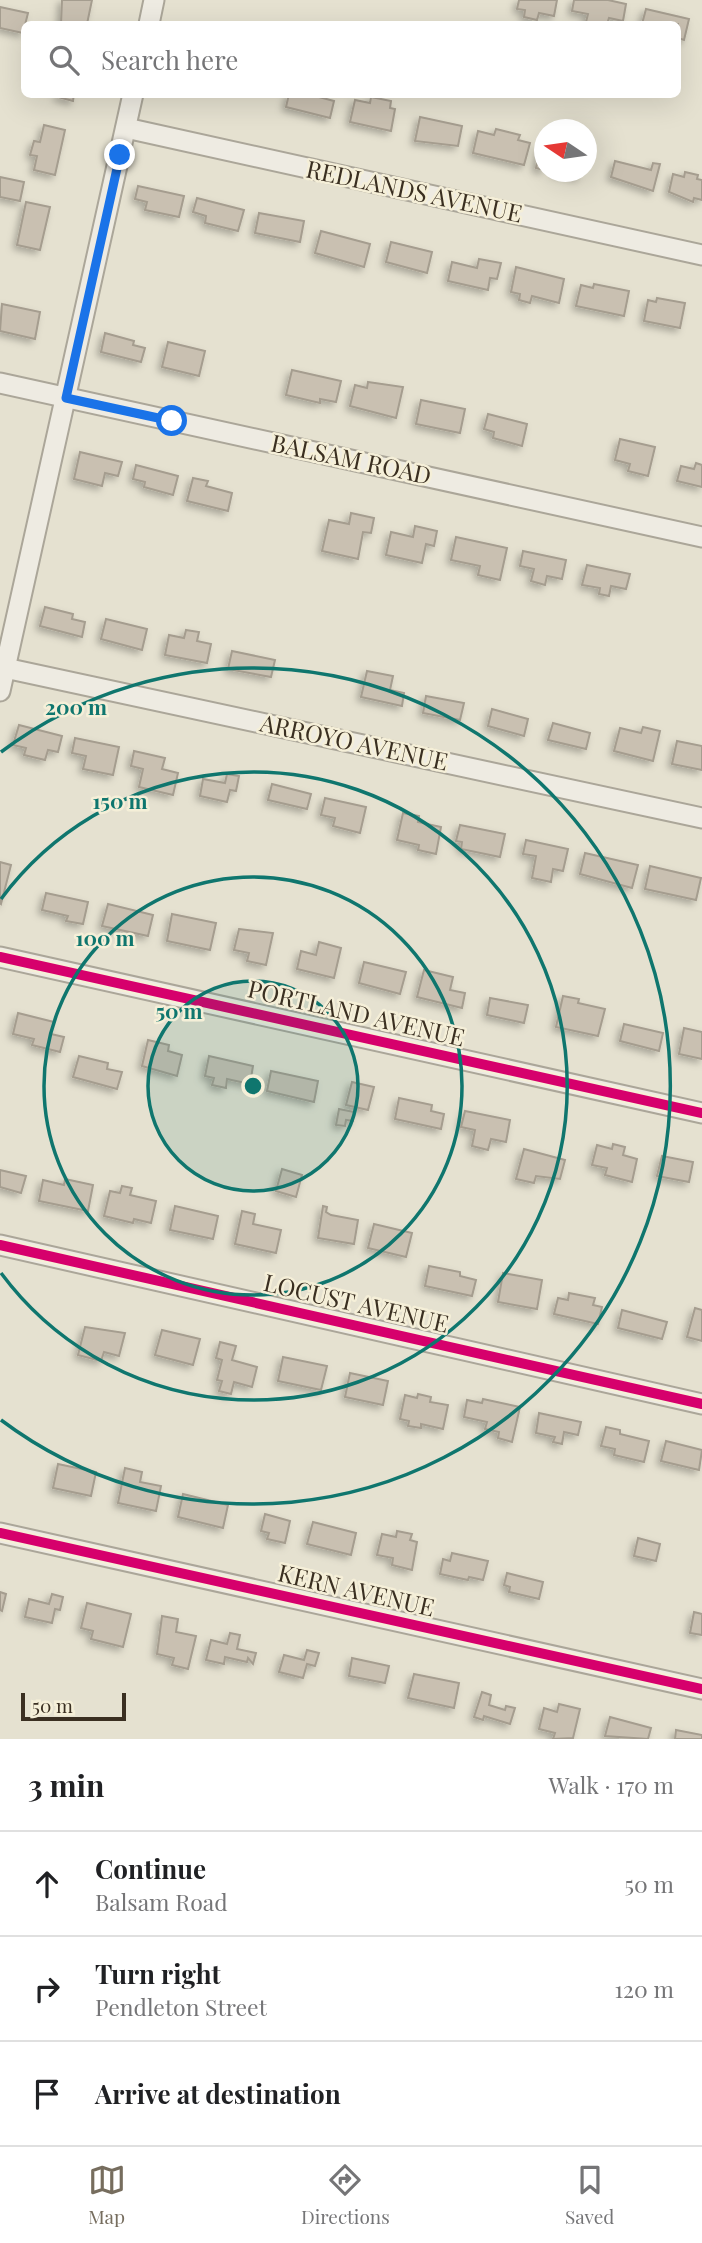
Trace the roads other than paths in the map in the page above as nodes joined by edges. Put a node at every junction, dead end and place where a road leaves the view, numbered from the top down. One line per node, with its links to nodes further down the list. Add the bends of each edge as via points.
1 (154, 0): 2 (street)
2 (150, 21)
3 (132, 98): 4 (street)
4 (126, 128): 5 (street, REDLANDS AVENUE); 7 (street)
5 (702, 256)
6 (0, 383): 7 (street, BALSAM ROAD)
7 (66, 398): 8 (street, BALSAM ROAD); 9 (street)
8 (702, 537)
9 (5, 668): 10 (street); 11 (street, ARROYO AVENUE)
10 (0, 691)
11 (702, 818)
12 (0, 957): 13 (street, PORTLAND AVENUE)
13 (702, 1113)
14 (0, 1245): 15 (street, LOCUST AVENUE)
15 (702, 1404)
16 (0, 1534): 17 (street, KERN AVENUE)
17 (702, 1689)

